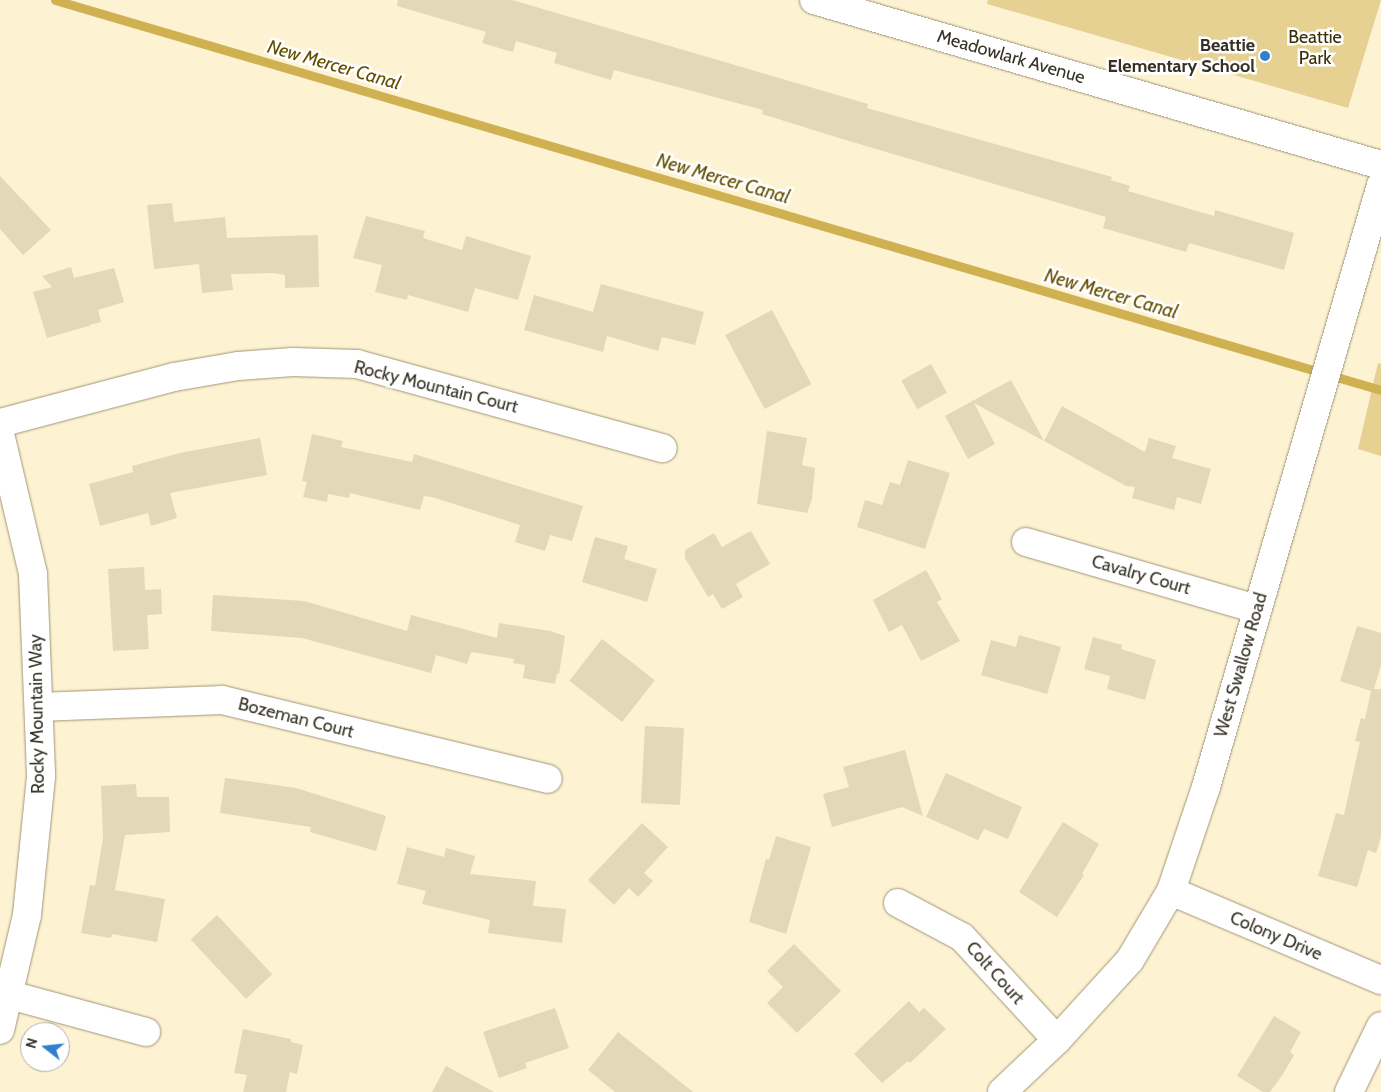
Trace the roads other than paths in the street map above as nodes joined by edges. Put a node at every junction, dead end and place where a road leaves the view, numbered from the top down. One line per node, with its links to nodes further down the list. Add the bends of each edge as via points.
1 (823, 1): 2 (street, Meadowlark Avenue)
2 (1381, 165)
3 (1381, 185): 8 (street, West Swallow Road)
4 (0, 423): 6 (street, Rocky Mountain Court, via 174,377 238,366 293,362 357,364)
5 (0, 434): 9 (street, Rocky Mountain Way, via 33,574)
6 (663, 448)
7 (1026, 542): 8 (street, Cavalry Court)
8 (1256, 609): 11 (street, West Swallow Road, via 1206,787)
9 (39, 707): 10 (street, Bozeman Court, via 222,700); 14 (street, Rocky Mountain Way, via 41,777 35,850 27,915)
10 (548, 779)
11 (1171, 891): 13 (street, Colony Drive); 18 (street, West Swallow Road, via 1130,960)
12 (898, 903): 18 (street, Colt Court, via 962,937)
13 (1381, 980)
14 (10, 995): 16 (street, Rocky Mountain Way); 17 (street)
15 (1381, 1026): 20 (street)
16 (0, 1030)
17 (146, 1032)
18 (1057, 1040): 19 (street, West Swallow Road)
19 (1002, 1092)
20 (1349, 1092)

